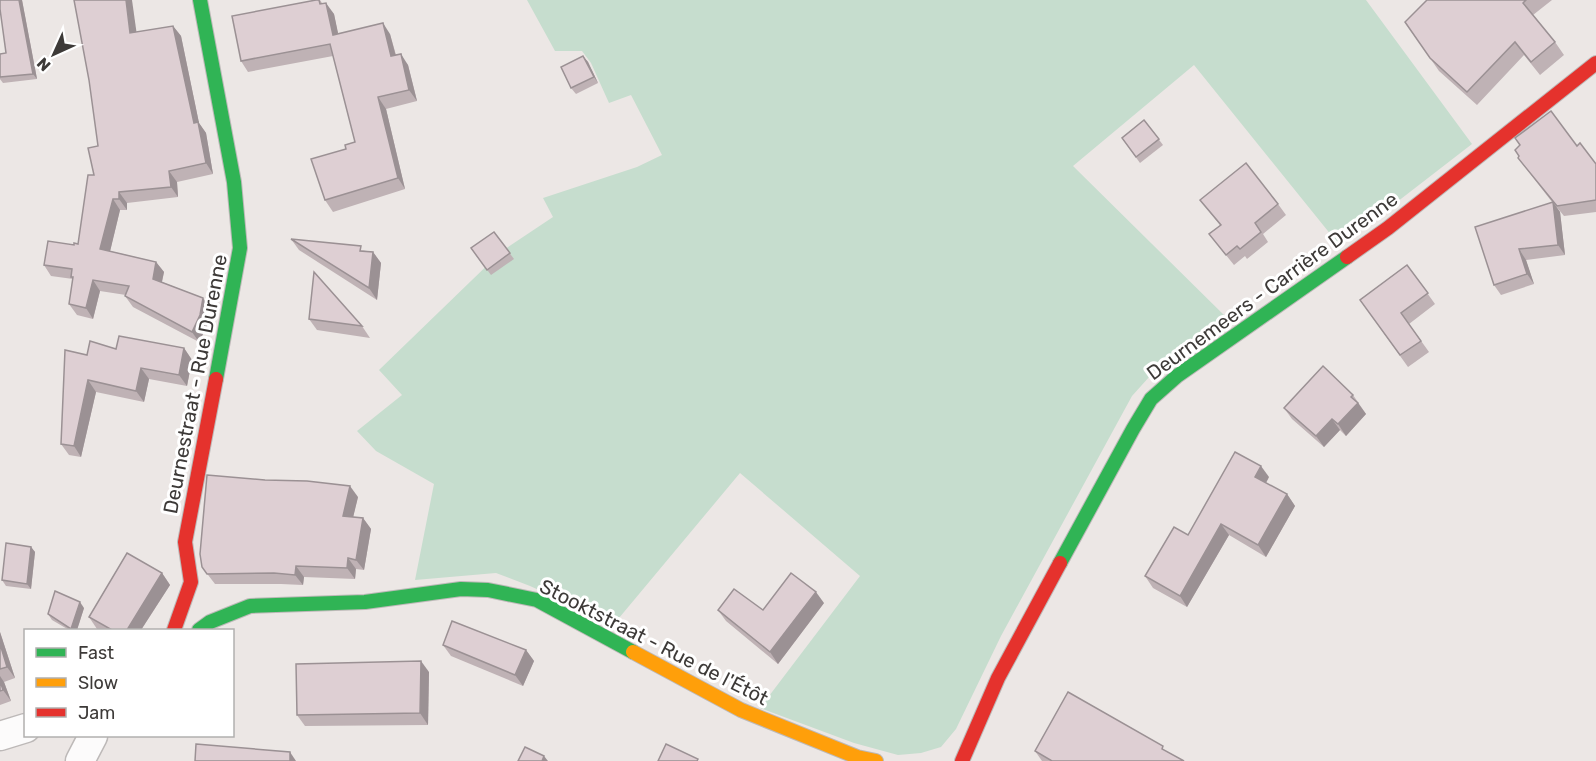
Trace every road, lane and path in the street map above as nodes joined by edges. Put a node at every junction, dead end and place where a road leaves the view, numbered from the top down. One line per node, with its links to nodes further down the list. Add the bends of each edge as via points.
1 (200, 0): 3 (street, Deurnestraat - Rue Durenne, via 234,182 240,248 185,542 191,582)
2 (1596, 63): 10 (street, Deurnemeers - Carrière Durenne, via 1388,228 1177,376 1151,399 998,678)
3 (174, 629)
4 (200, 629): 9 (street, Stooktstraat - Rue de l'Étôt, via 250,606 365,602 461,589 488,590 537,600 741,711)
5 (24, 729): 6 (street)
6 (0, 736)
7 (92, 737): 8 (street)
8 (80, 761)
9 (876, 761)
10 (962, 761)

